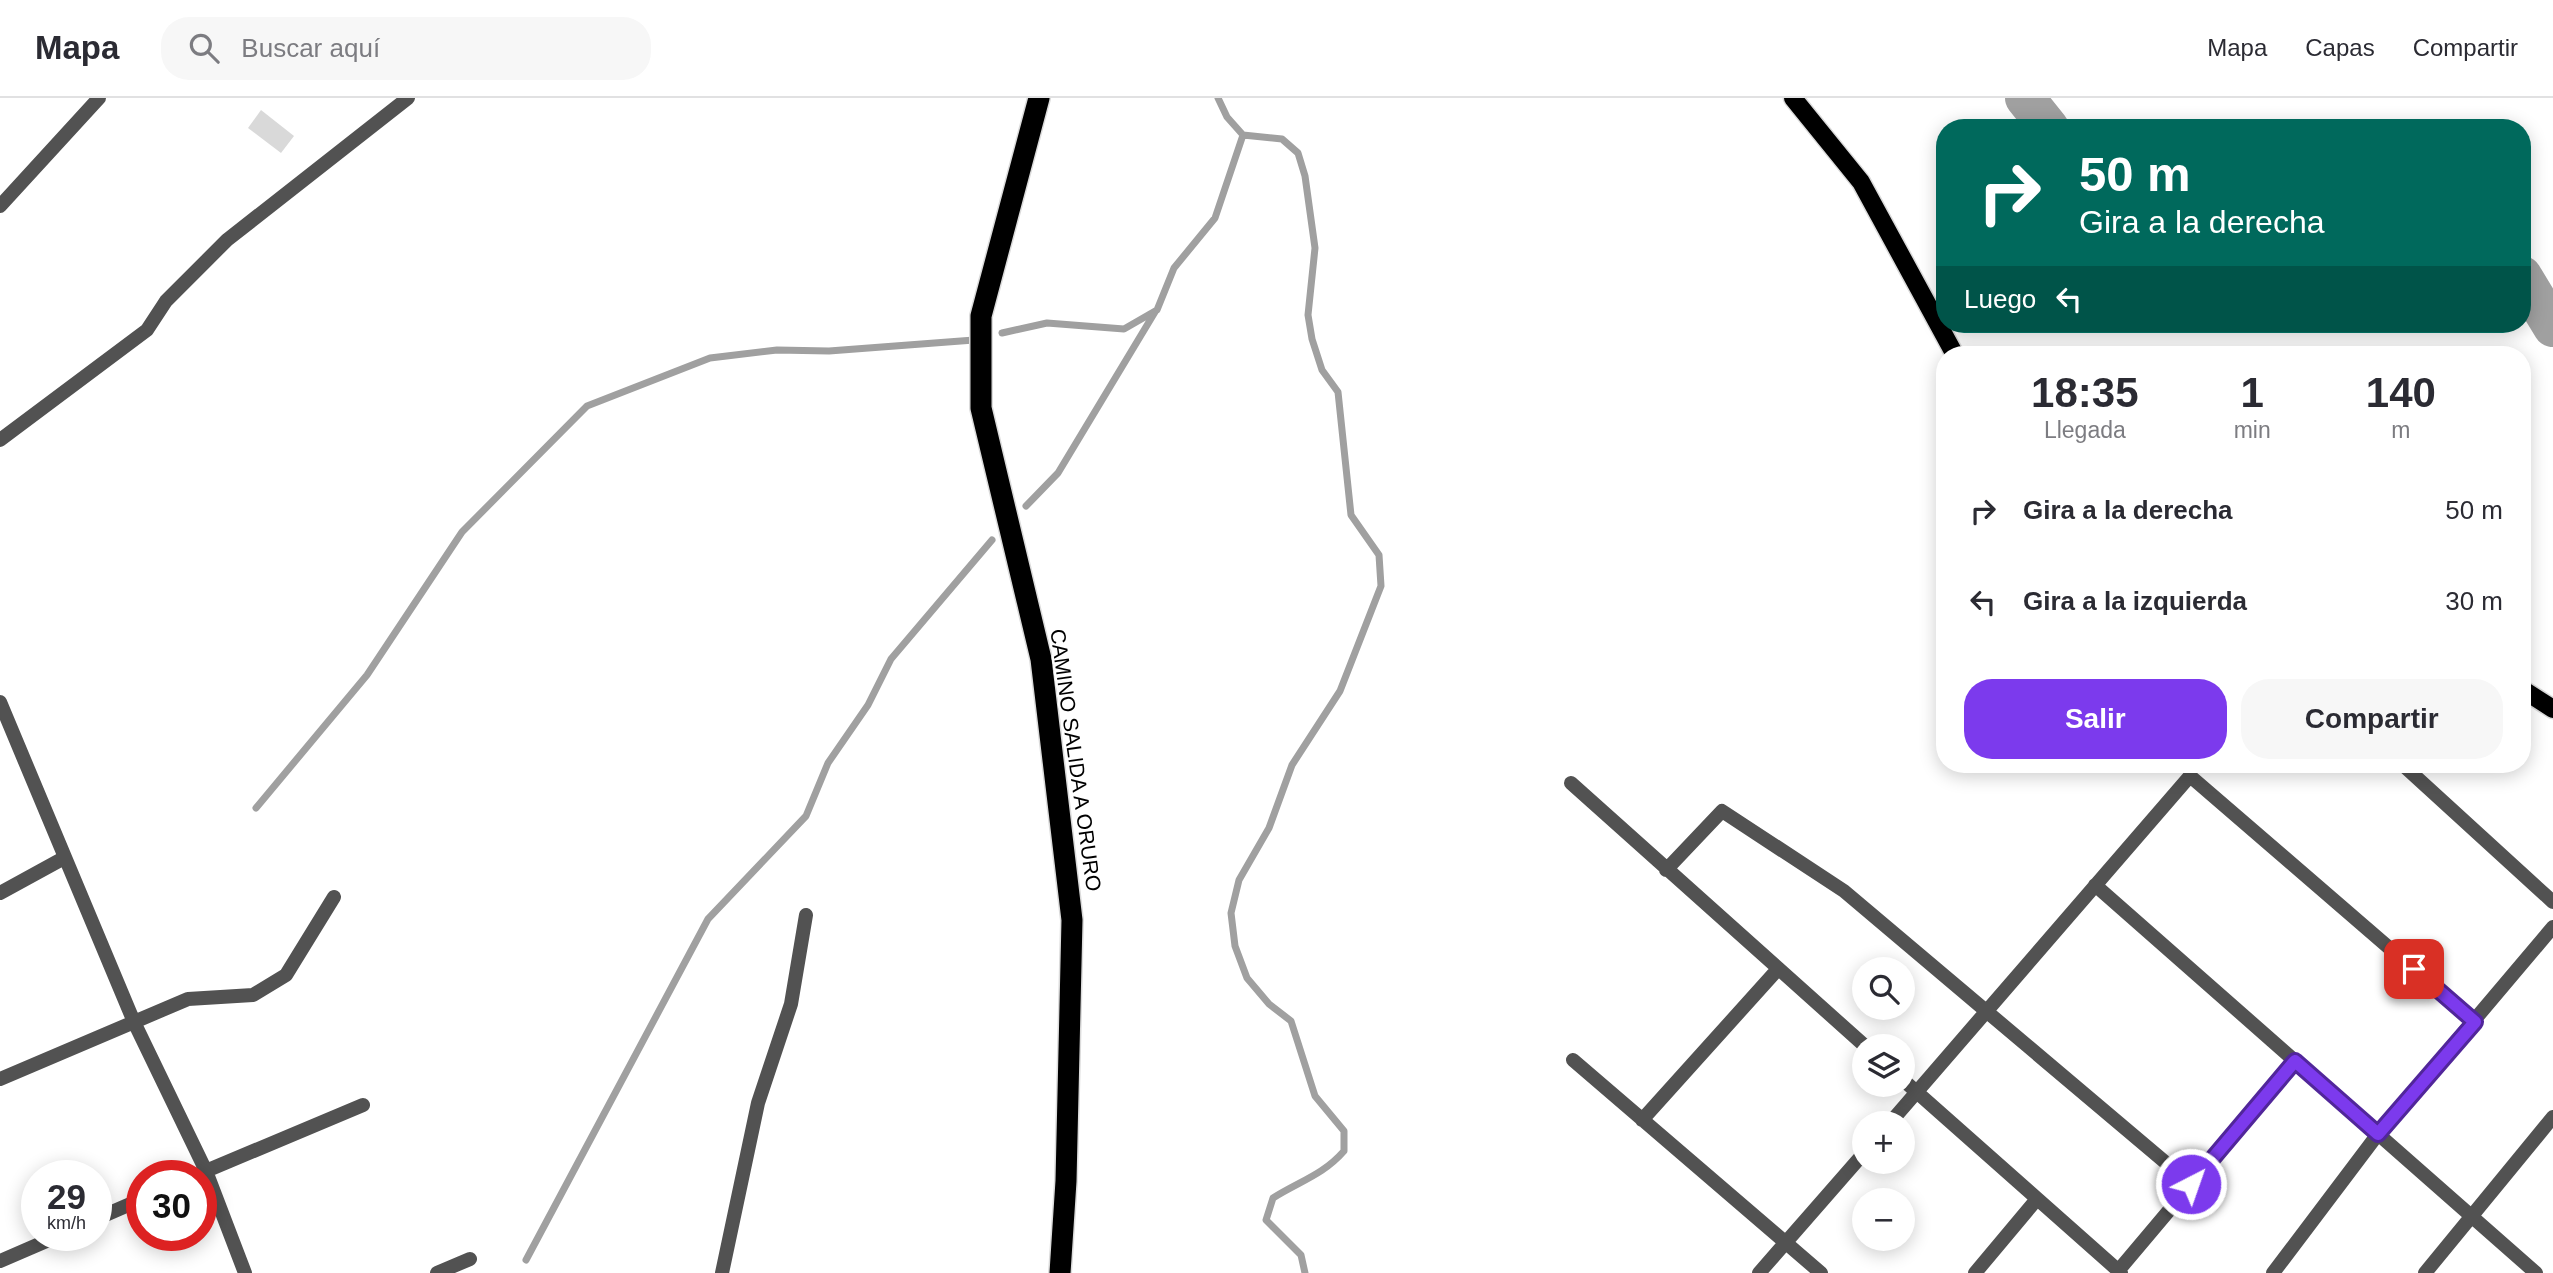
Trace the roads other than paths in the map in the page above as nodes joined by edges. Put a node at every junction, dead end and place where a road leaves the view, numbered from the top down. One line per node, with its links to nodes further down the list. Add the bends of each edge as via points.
1 (99, 98): 5 (street)
2 (408, 98): 7 (street, via 227,240 166,301 147,330)
3 (1039, 98): 50 (highway, CAMINO SALIDA A ORURO, via 981,316 981,408 1041,659 1072,920)
4 (1793, 98): 6 (main road, via 1861,182)
5 (0, 206)
6 (1936, 320)
7 (0, 440)
8 (2531, 696): 10 (main road)
9 (0, 702): 13 (street)
10 (2553, 709)
11 (2412, 773): 18 (street)
12 (1571, 783): 14 (street)
13 (64, 858): 16 (street); 23 (street)
14 (1666, 870): 21 (street); 22 (street, via 1722,811 1844,891)
15 (2095, 885): 22 (street); 24 (street, via 2190,776); 27 (street)
16 (0, 893)
17 (334, 897): 23 (street, via 286,975 253,995 188,999)
18 (2553, 902)
19 (806, 915): 49 (street, via 791,1004 758,1103)
20 (2553, 927): 24 (street)
21 (1778, 969): 25 (street); 33 (street)
22 (1986, 1011): 29 (street); 38 (street)
23 (134, 1022): 28 (street); 35 (street)
24 (2475, 1022): 34 (street)
25 (1852, 1034)
26 (1573, 1060): 33 (street)
27 (2295, 1061): 34 (street); 38 (street)
28 (0, 1079)
29 (1916, 1092): 31 (street); 39 (street)
30 (363, 1105): 36 (street)
31 (1900, 1111)
32 (2553, 1117): 41 (street)
33 (1642, 1119): 42 (street)
34 (2378, 1134): 41 (street); 54 (street)
35 (194, 1160)
36 (217, 1166)
37 (1852, 1167): 42 (street)
38 (2191, 1184): 46 (street)
39 (2037, 1199): 46 (street); 53 (street)
40 (217, 1211): 47 (street)
41 (2473, 1217): 55 (street); 56 (street)
42 (1786, 1243): 51 (street); 52 (street)
43 (23, 1251): 45 (street)
44 (470, 1259): 48 (street)
45 (0, 1261)
46 (2119, 1272)
47 (245, 1273)
48 (437, 1273)
49 (722, 1273)
50 (1060, 1273)
51 (1759, 1273)
52 (1821, 1273)
53 (1975, 1273)
54 (2273, 1273)
55 (2425, 1273)
56 (2536, 1273)

